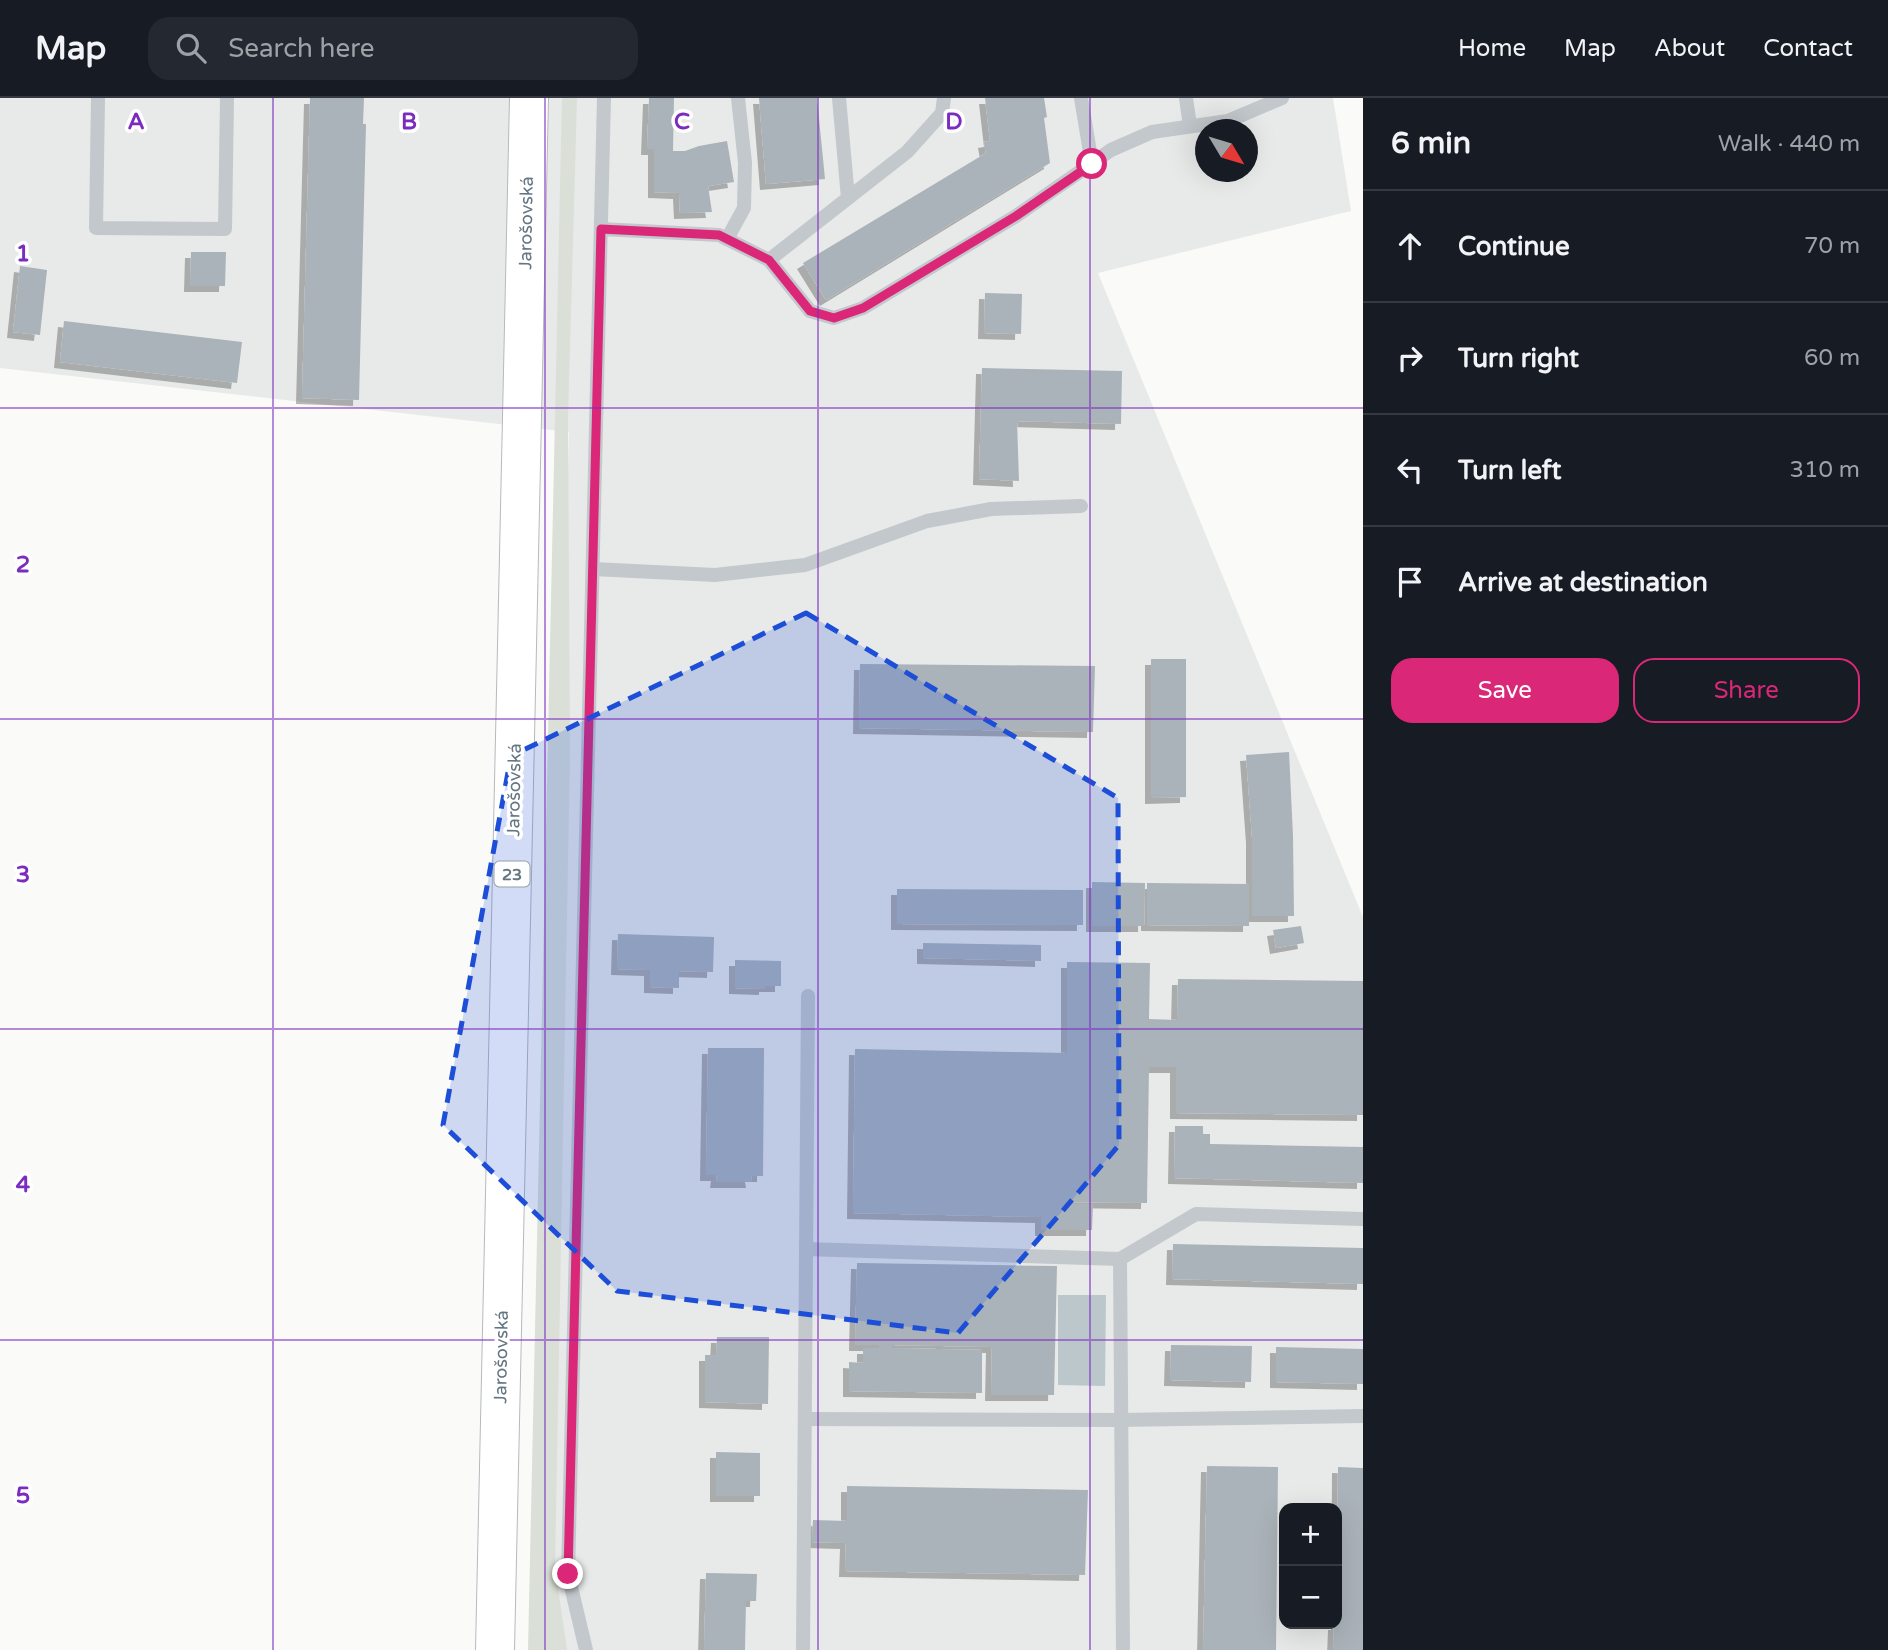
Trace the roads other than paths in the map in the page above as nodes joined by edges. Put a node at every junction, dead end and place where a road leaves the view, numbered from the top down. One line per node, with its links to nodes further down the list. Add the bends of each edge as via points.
1 (98, 98): 2 (lane, via 96,228 225,229)
2 (227, 98)
3 (529, 98): 26 (main road, Jarošovská / 23)
4 (604, 98): 14 (lane)
5 (738, 98): 15 (lane, via 744,208)
6 (839, 98): 13 (lane)
7 (944, 98): 13 (lane, via 942,113 907,152)
8 (1081, 98): 12 (lane)
9 (1186, 98): 11 (lane)
10 (1282, 98): 11 (lane, via 1228,121)
11 (1190, 127): 12 (lane, via 1152,132)
12 (1092, 164): 16 (lane, via 863,308 834,318 810,311)
13 (848, 198): 16 (lane)
14 (601, 229): 15 (lane); 18 (lane)
15 (727, 239): 16 (lane)
16 (769, 260)
17 (1081, 506): 18 (lane, via 991,509 927,521 805,565 715,575)
18 (593, 569): 27 (lane, via 568,1574)
19 (808, 996): 21 (lane)
20 (1363, 1219): 22 (lane, via 1196,1214)
21 (806, 1249): 22 (lane); 24 (lane)
22 (1120, 1259): 25 (lane)
23 (1363, 1416): 25 (lane)
24 (804, 1419): 25 (lane); 28 (lane)
25 (1120, 1420): 29 (lane)
26 (495, 1650)
27 (586, 1650)
28 (803, 1650)
29 (1123, 1650)

